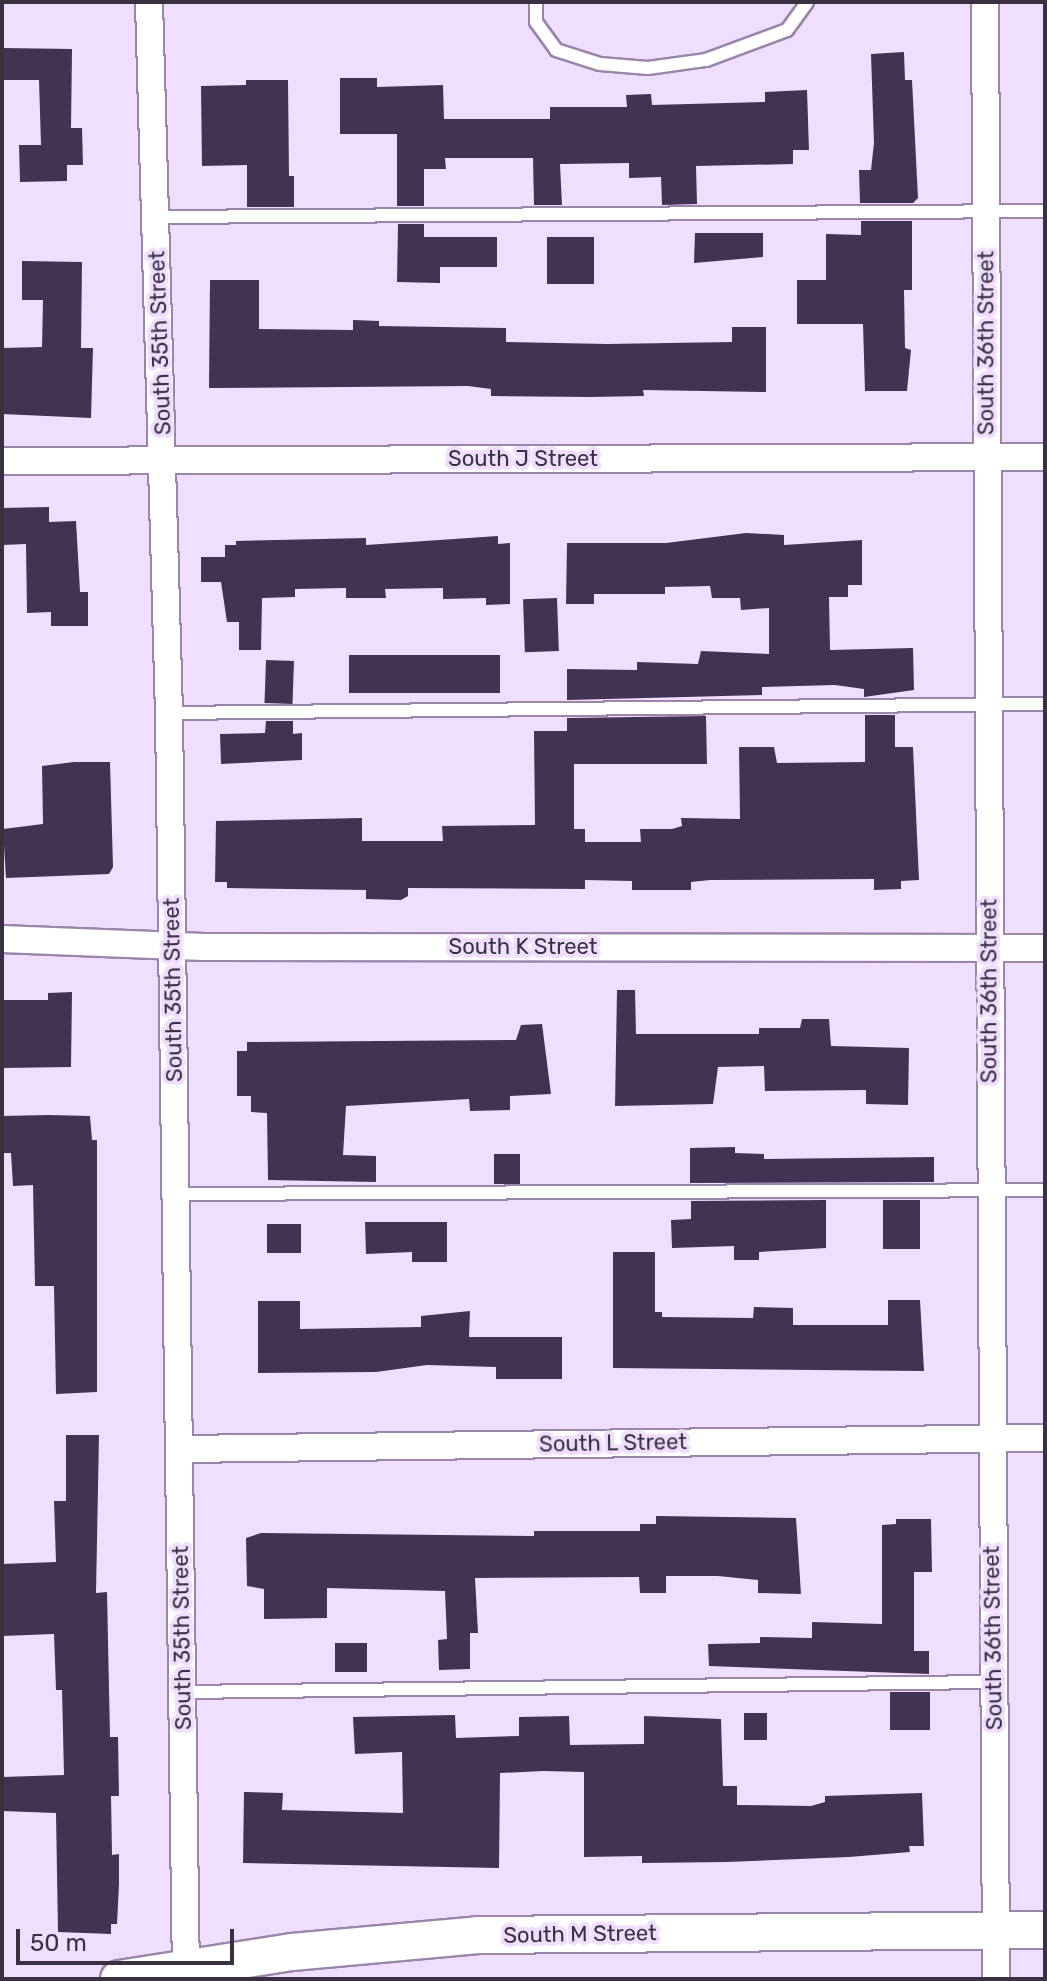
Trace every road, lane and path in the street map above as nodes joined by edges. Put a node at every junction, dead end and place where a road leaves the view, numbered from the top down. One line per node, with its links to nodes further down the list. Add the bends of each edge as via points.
1 (149, 2): 7 (street, South 35th Street)
2 (536, 2): 3 (lane, via 536,22 556,50 600,64 648,68 706,60 787,30)
3 (807, 2)
4 (985, 2): 5 (street, South 36th Street)
5 (986, 211): 6 (lane); 7 (lane); 8 (street, South 36th Street)
6 (1045, 211)
7 (156, 217): 11 (street, South 35th Street)
8 (987, 457): 9 (street, South J Street); 11 (street, South J Street); 12 (street, South 36th Street)
9 (1045, 457)
10 (2, 461): 11 (street, South J Street)
11 (164, 461): 14 (street, South 35th Street)
12 (988, 704): 13 (lane); 14 (lane); 17 (street, South 36th Street)
13 (1045, 704)
14 (169, 713): 16 (street, South 35th Street)
15 (2, 939): 16 (street, South K Street)
16 (170, 945): 17 (street, South K Street); 21 (street, South 35th Street)
17 (989, 948): 18 (street, South K Street); 20 (street, South 36th Street)
18 (1045, 948)
19 (1045, 1190): 20 (lane)
20 (990, 1191): 21 (lane); 22 (street, South 36th Street)
21 (177, 1194): 24 (street, South 35th Street)
22 (991, 1438): 23 (street, South L Street); 24 (street, South L Street); 25 (street, South 36th Street)
23 (1045, 1438)
24 (181, 1449): 26 (street, South 35th Street)
25 (993, 1682): 26 (lane); 27 (street, South 36th Street)
26 (183, 1692): 29 (street, South 35th Street)
27 (996, 1930): 28 (street, South M Street); 29 (street, South M Street, via 478,1935 318,1949); 31 (street, South 36th Street)
28 (1045, 1930)
29 (186, 1974): 30 (street, South M Street)
30 (119, 1979)
31 (996, 1979)

